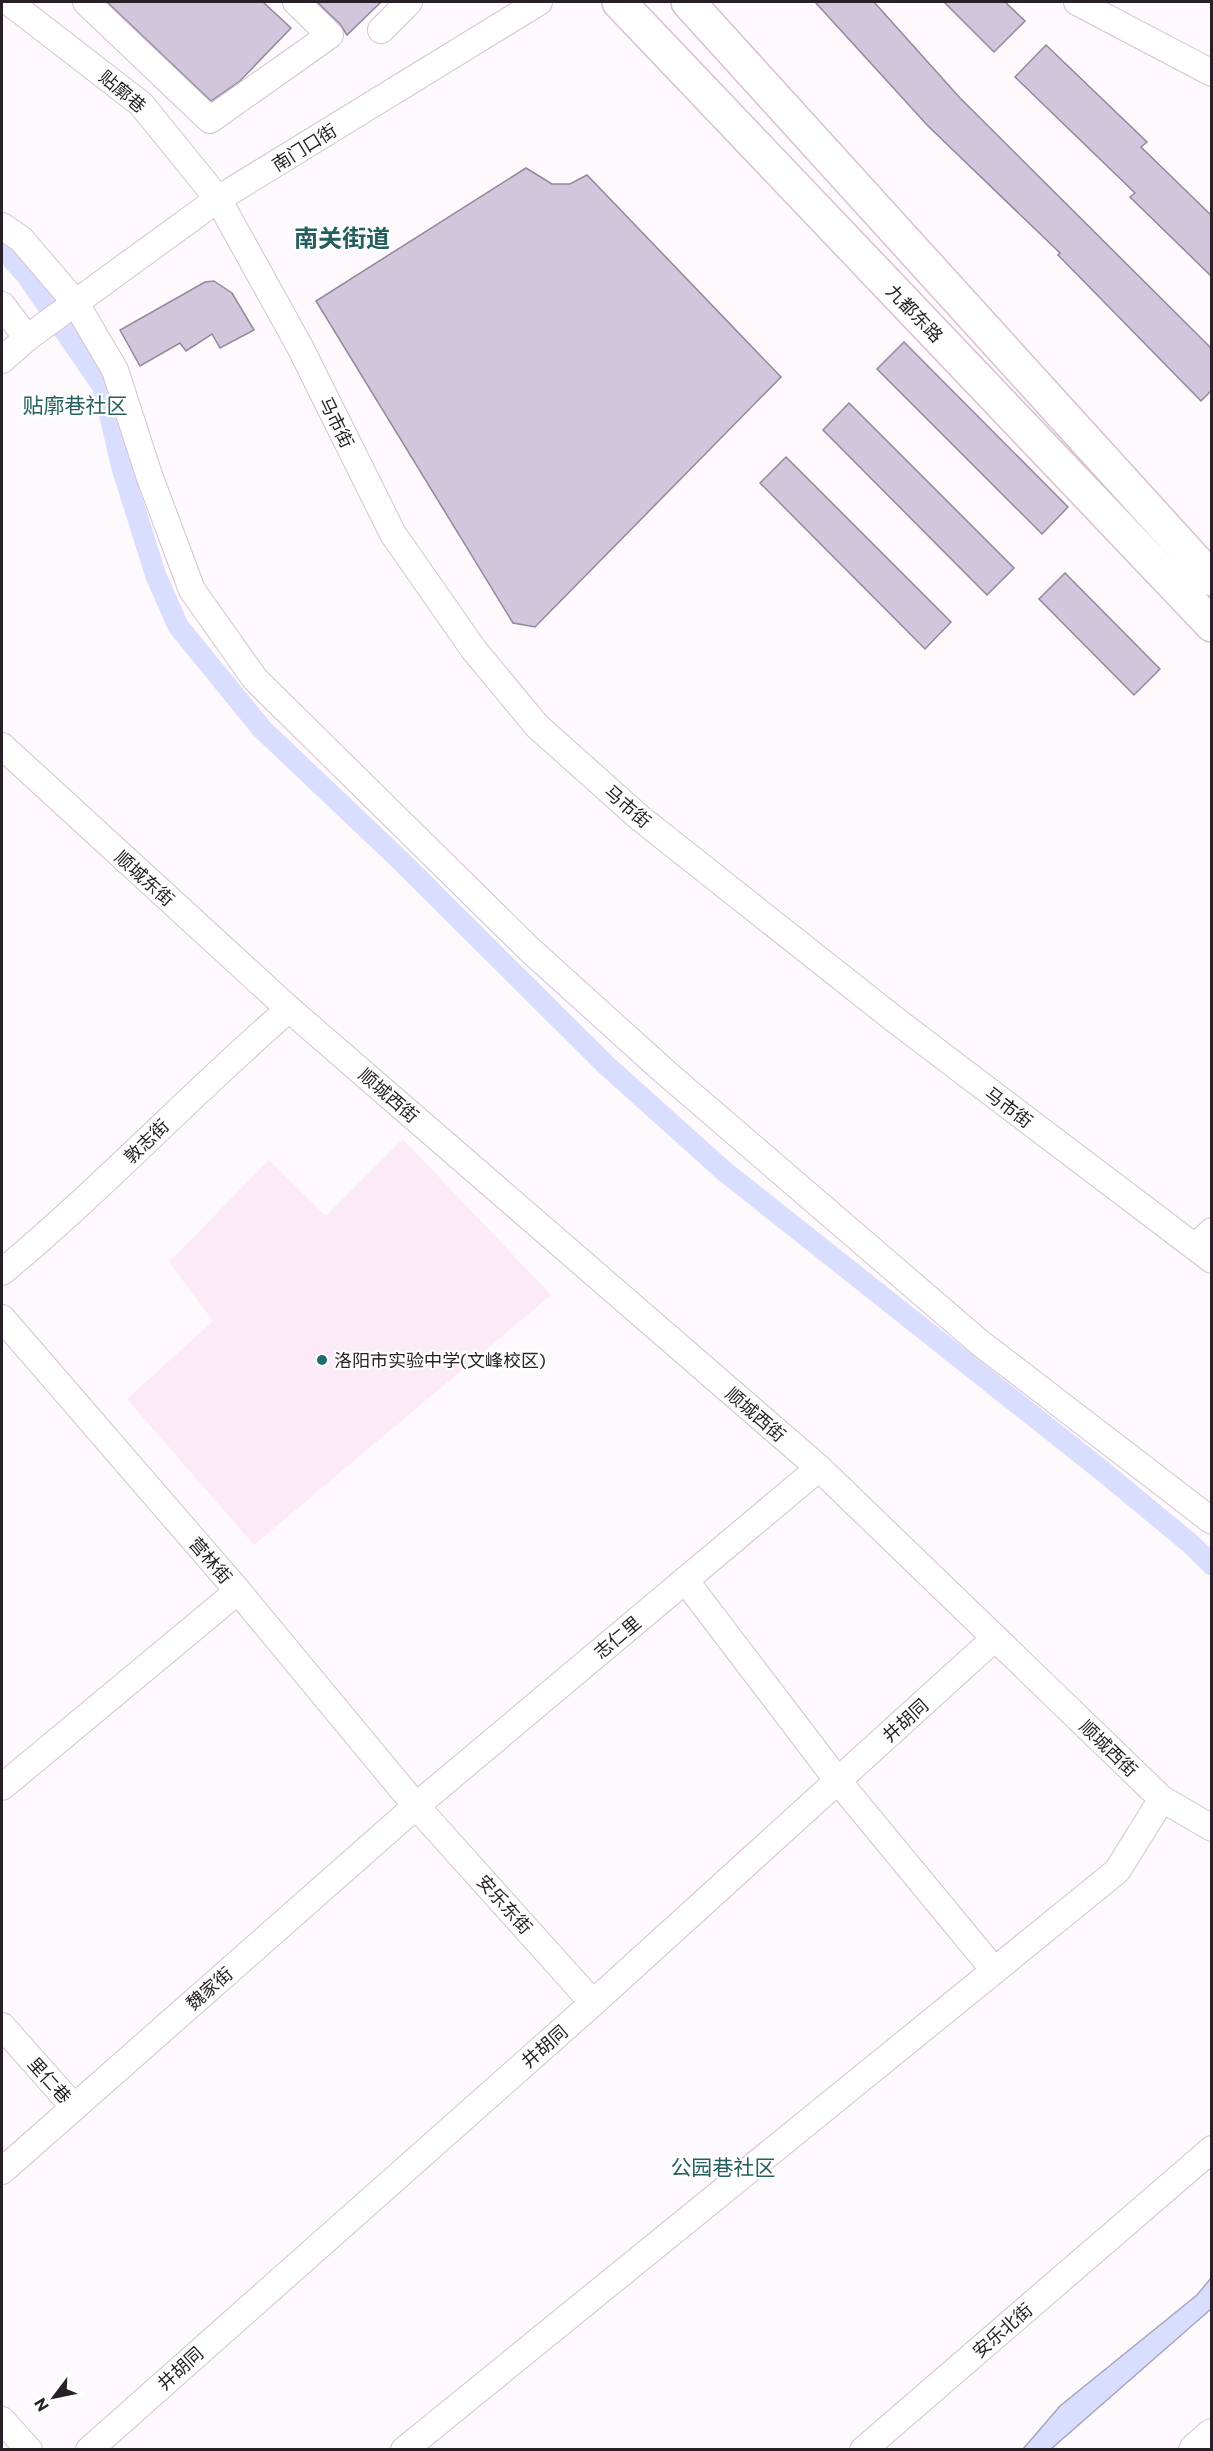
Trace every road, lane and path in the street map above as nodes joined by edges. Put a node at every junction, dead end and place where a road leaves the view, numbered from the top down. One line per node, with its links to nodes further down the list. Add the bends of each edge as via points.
1 (9, 2): 11 (street, 贴廓巷, via 141,104)
2 (86, 2): 3 (street, via 210,120 330,34)
3 (296, 2)
4 (409, 2): 9 (street)
5 (539, 2): 11 (street, 南门口街)
6 (619, 2): 18 (highway, 九都东路)
7 (688, 2): 17 (highway)
8 (1077, 2): 10 (street)
9 (381, 30)
10 (1212, 74)
11 (218, 199): 13 (street, 南门口街); 21 (street, 马市街, via 300,347 393,534 474,650 537,726 640,818 894,1019)
12 (2, 226): 13 (street, via 21,239)
13 (75, 302): 15 (street, 南门口街); 25 (street, via 115,370 192,590 255,680 530,949 665,1072 979,1342)
14 (2, 305): 15 (street)
15 (27, 338): 16 (street, 南门口街)
16 (2, 360)
17 (1212, 579)
18 (1212, 625)
19 (2, 746): 20 (street, 顺城东街)
20 (290, 1010): 22 (street, 敦志街, via 236,1056 53,1230); 24 (street, 顺城西街)
21 (1206, 1245)
22 (2, 1272)
23 (2, 1318): 27 (street, 营林街)
24 (819, 1468): 26 (street, 志仁里); 28 (street, 顺城西街)
25 (1212, 1521)
26 (685, 1580): 29 (street); 32 (street, 志仁里)
27 (238, 1591): 30 (street); 32 (street, 营林街)
28 (995, 1638): 29 (street, 井胡同); 31 (street, 顺城西街)
29 (838, 1781): 34 (street); 35 (street, 井胡同)
30 (2, 1787)
31 (1162, 1799): 33 (street, 顺城西街); 34 (street, via 1117,1871)
32 (416, 1806): 35 (street, 安乐东街); 37 (street, 魏家街)
33 (1212, 1828)
34 (994, 1970): 44 (street)
35 (593, 2003): 43 (street, 井胡同)
36 (2, 2026): 37 (street, 里仁巷)
37 (74, 2107): 39 (street, 魏家街)
38 (1212, 2149): 45 (street, 安乐北街)
39 (2, 2171)
40 (2, 2420): 42 (street)
41 (1212, 2435): 46 (main road)
42 (29, 2450)
43 (89, 2450)
44 (404, 2450)
45 (863, 2450)
46 (1195, 2450)

